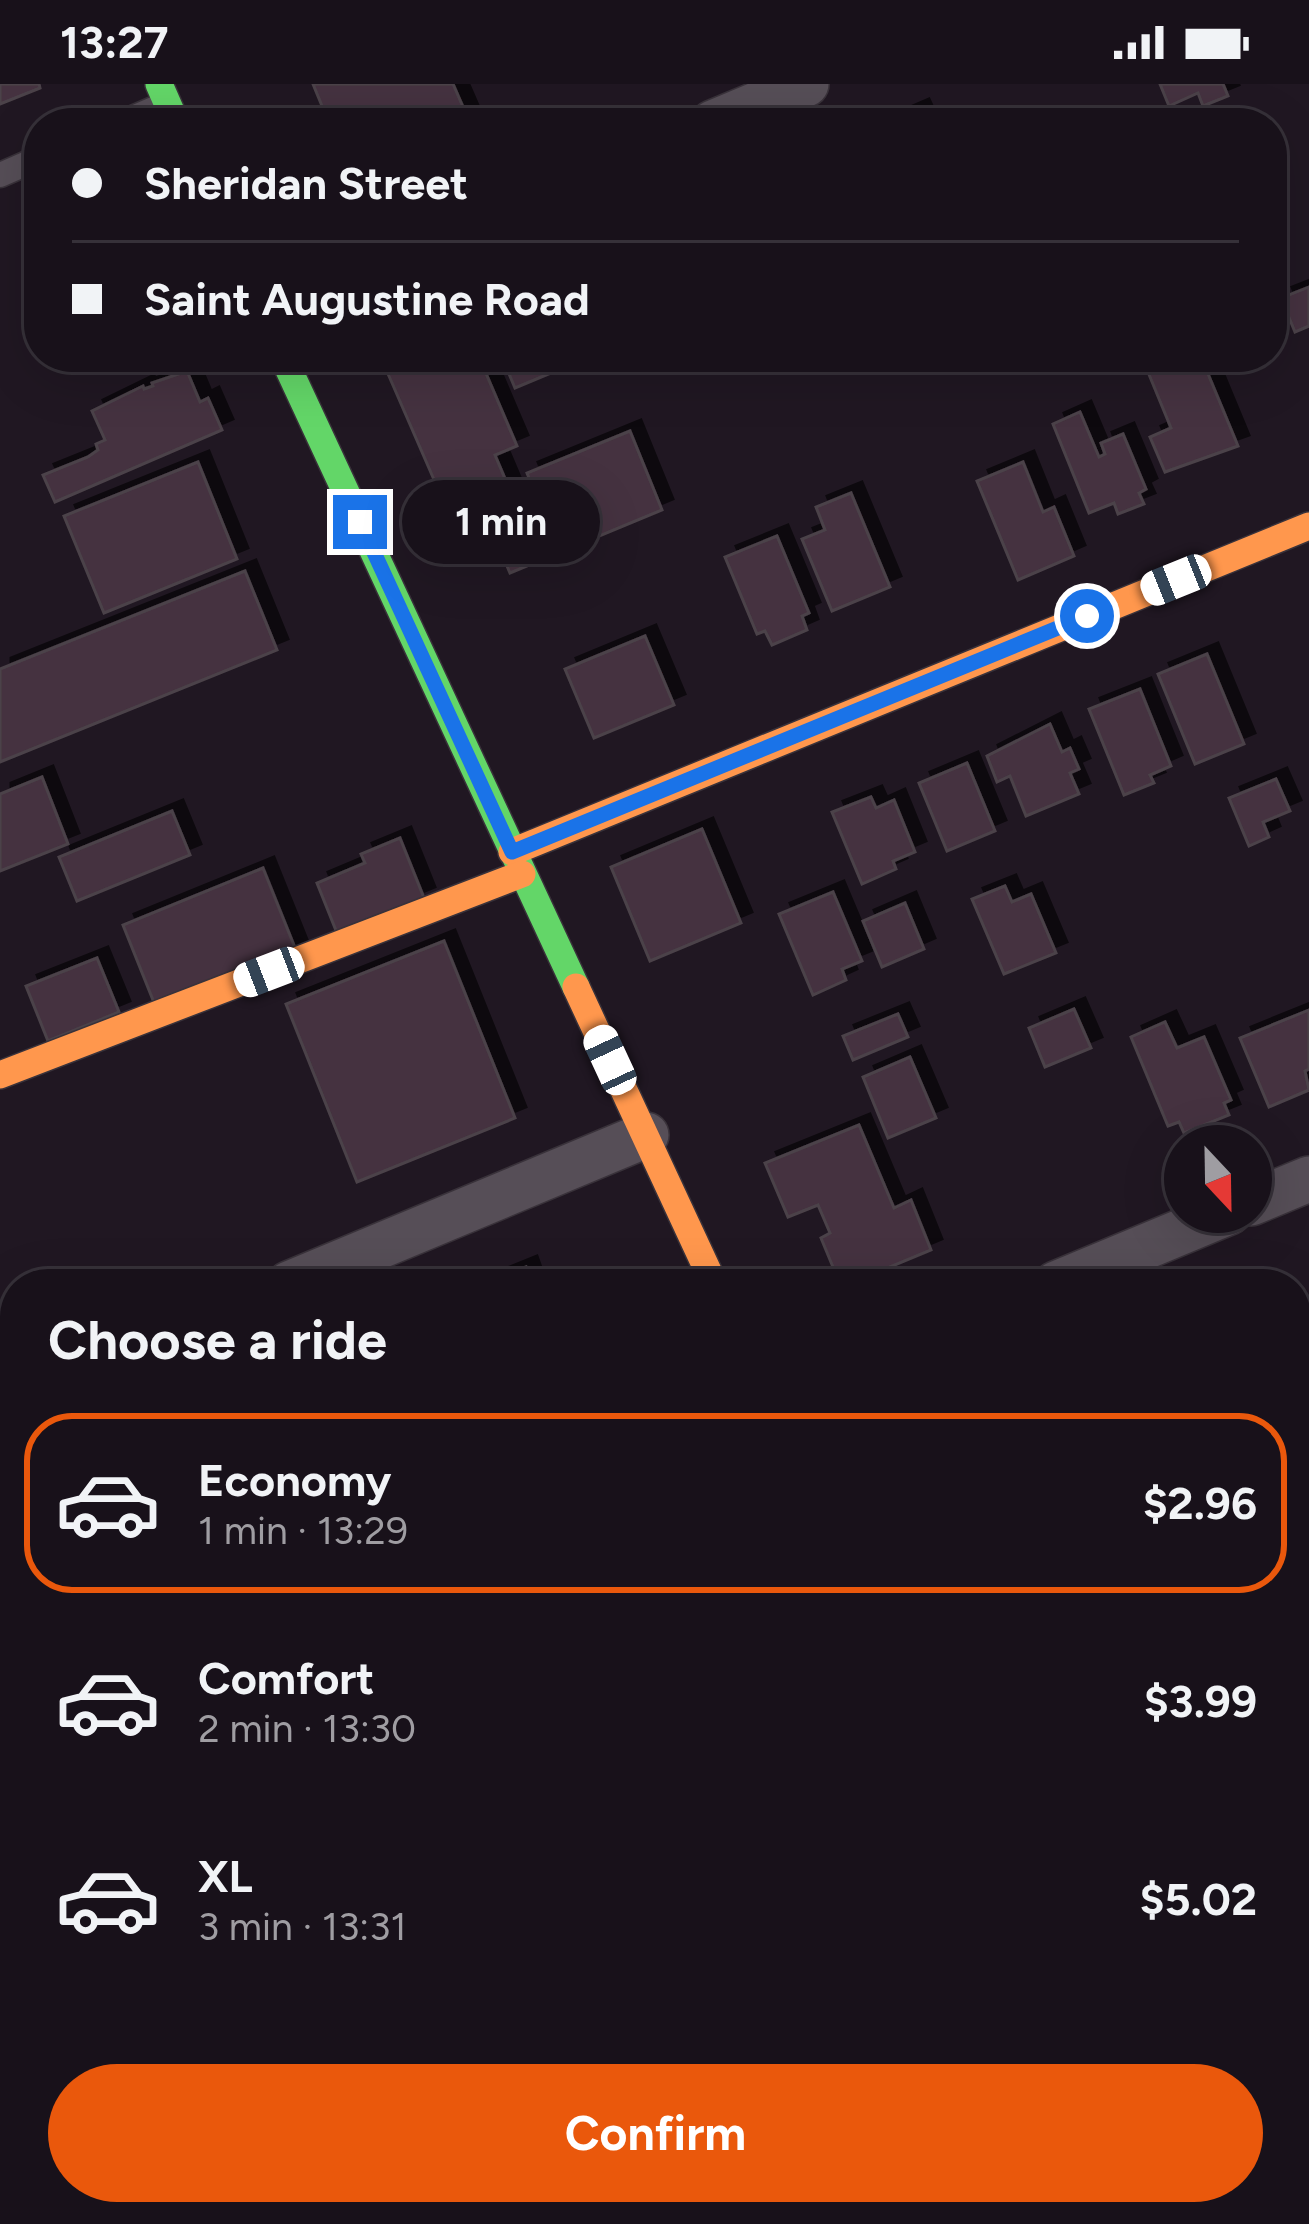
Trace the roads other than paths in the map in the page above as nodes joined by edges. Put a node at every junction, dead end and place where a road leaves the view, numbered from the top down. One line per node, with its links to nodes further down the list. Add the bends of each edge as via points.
1 (806, 84): 2 (street)
2 (749, 108)
3 (291, 372): 5 (street)
4 (1309, 526): 5 (street)
5 (517, 863): 6 (street); 7 (street)
6 (8, 1072)
7 (646, 1135): 11 (street); 12 (street)
8 (1309, 1179): 9 (street)
9 (1272, 1194)
10 (1179, 1233): 13 (street)
11 (326, 1269)
12 (707, 1269)
13 (1092, 1269)

